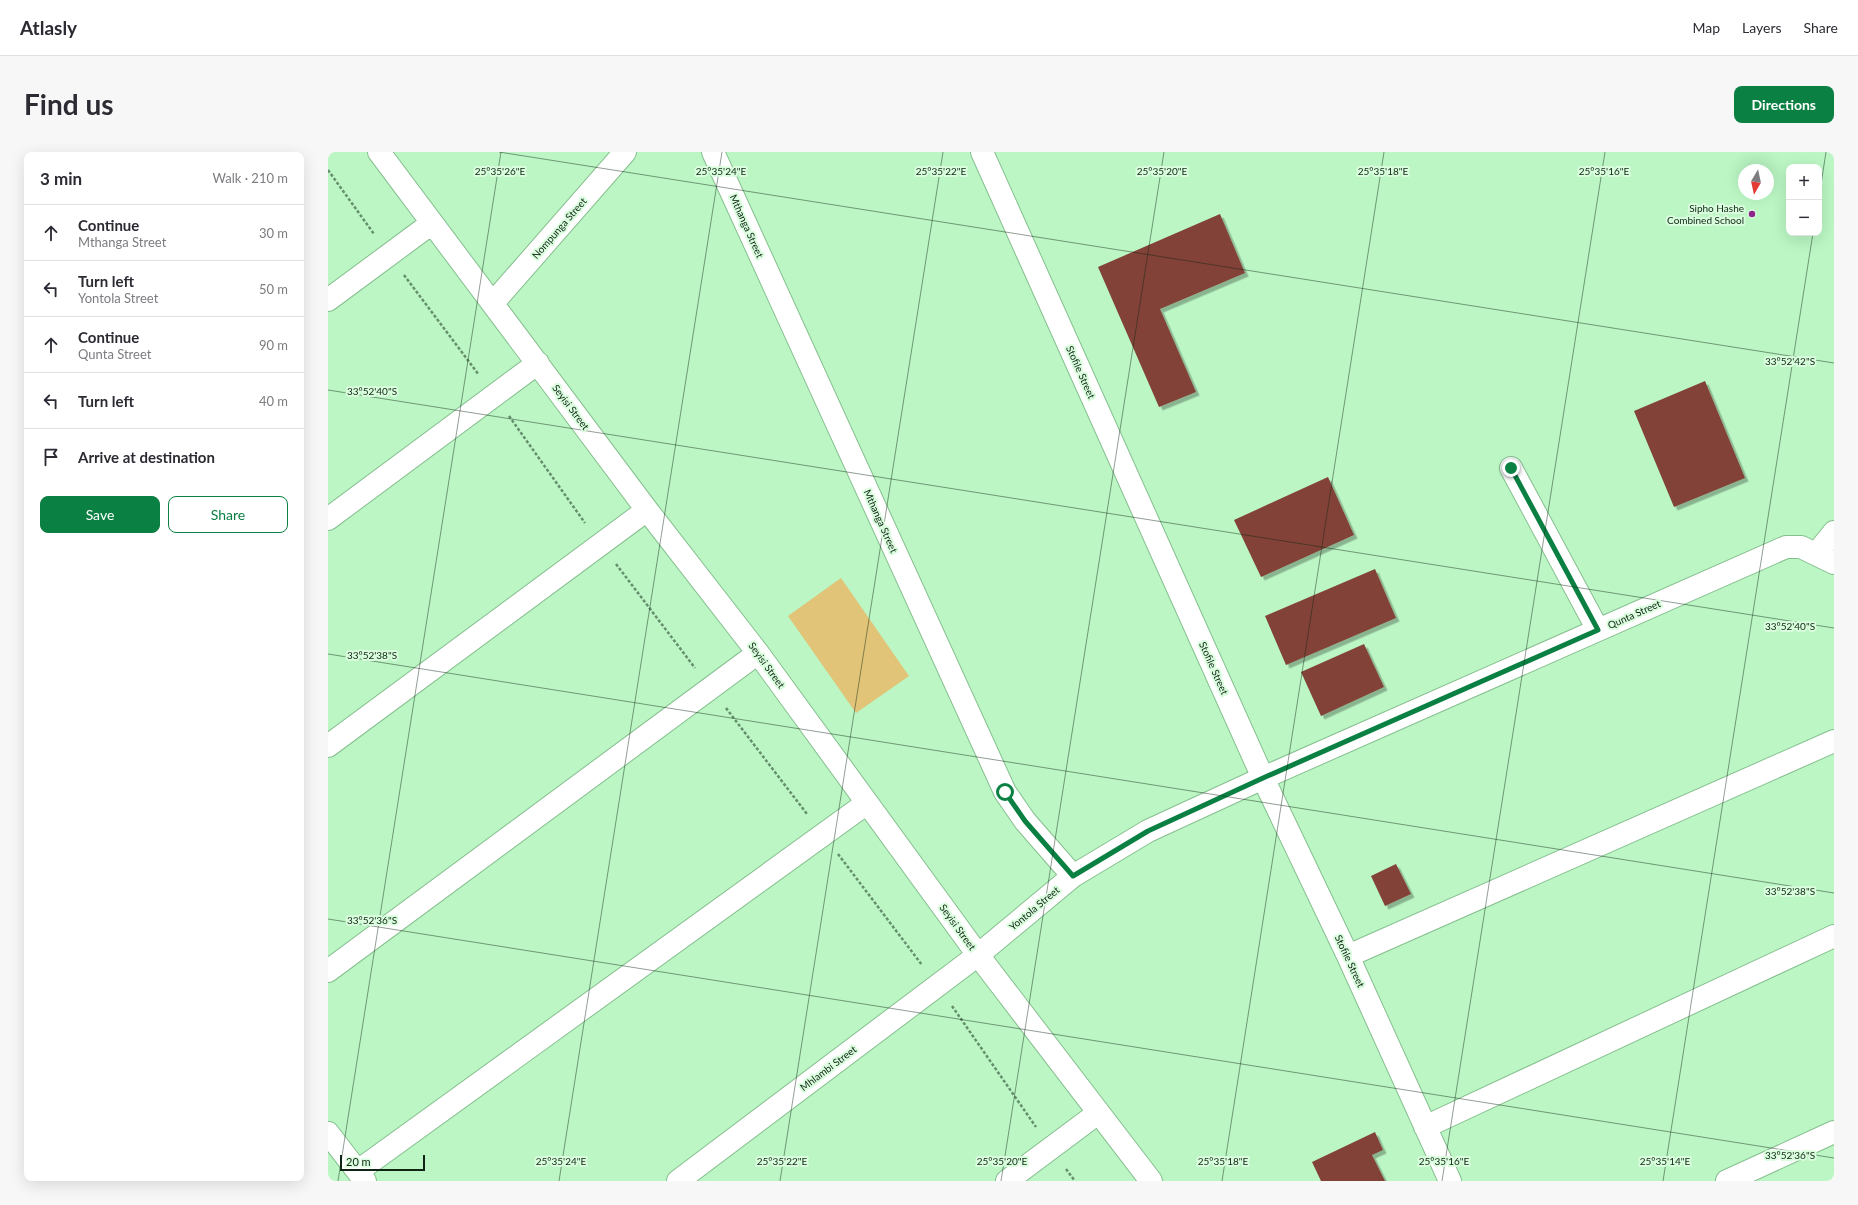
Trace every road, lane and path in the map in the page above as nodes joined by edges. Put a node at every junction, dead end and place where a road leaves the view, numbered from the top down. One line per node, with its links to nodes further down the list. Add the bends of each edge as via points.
1 (379, 152): 5 (street, Seyisi Street)
2 (625, 152): 7 (street, Nompunga Street)
3 (713, 152): 20 (street, Mthanga Street, via 1005,792 1025,821)
4 (982, 152): 18 (street, Stofile Street)
5 (432, 222): 6 (street); 7 (street, Seyisi Street)
6 (328, 300)
7 (493, 303): 8 (street, Seyisi Street)
8 (538, 363): 10 (street, Seyisi Street); 11 (street)
9 (1511, 468): 14 (street)
10 (647, 510): 15 (street, Seyisi Street); 17 (street)
11 (328, 519)
12 (1834, 532): 13 (street)
13 (1825, 558): 14 (street, Qunta Street, via 1801,547 1786,548)
14 (1598, 630): 18 (street, Qunta Street)
15 (758, 653): 19 (street, Seyisi Street); 24 (street)
16 (1834, 741): 23 (street)
17 (328, 746)
18 (1263, 778): 20 (street, Yontola Street, via 1148,831); 23 (street, Stofile Street)
19 (867, 803): 22 (street, Seyisi Street); 29 (street)
20 (1073, 876): 22 (street, Yontola Street)
21 (1834, 936): 26 (street)
22 (978, 955): 25 (street, Seyisi Street); 30 (street, Mhlambi Street)
23 (1348, 956): 26 (street, Stofile Street)
24 (328, 971)
25 (1098, 1113): 31 (street); 32 (street, Seyisi Street)
26 (1425, 1127): 33 (street, Stofile Street)
27 (1834, 1132): 34 (street)
28 (328, 1133): 29 (street)
29 (362, 1176)
30 (678, 1181)
31 (1007, 1181)
32 (1151, 1181)
33 (1450, 1181)
34 (1727, 1181)

